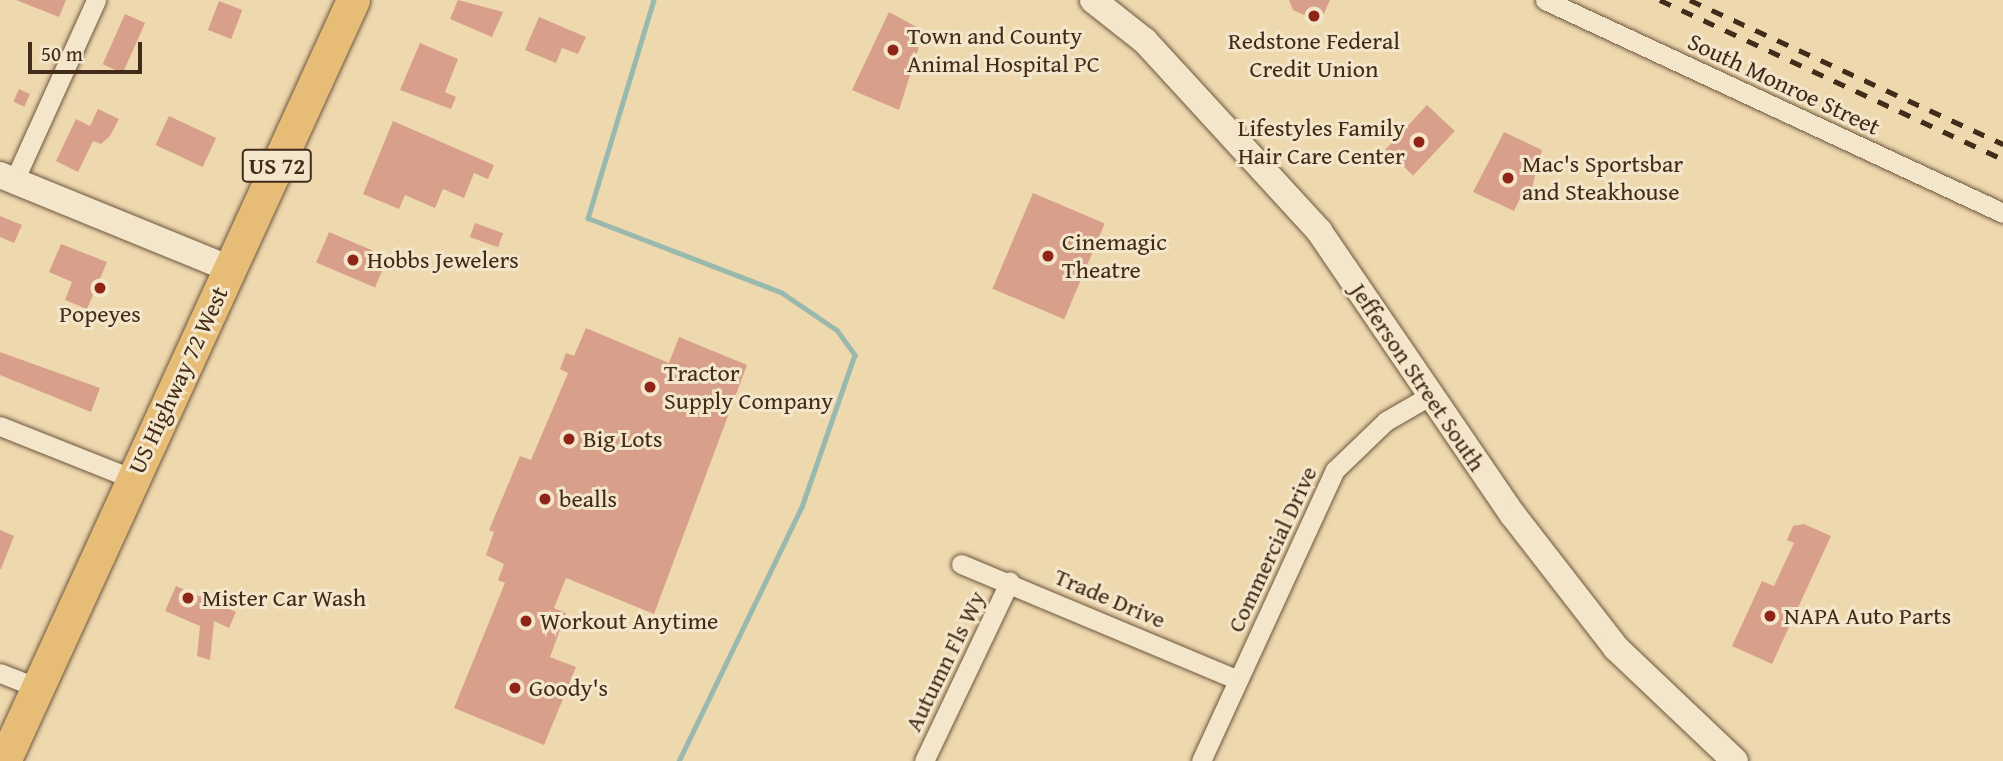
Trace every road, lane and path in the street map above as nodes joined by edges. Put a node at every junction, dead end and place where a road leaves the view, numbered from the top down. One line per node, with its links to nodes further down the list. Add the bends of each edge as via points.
1 (96, 0): 5 (street)
2 (353, 0): 7 (highway, US Highway 72 West / US 72)
3 (1093, 0): 8 (street, Jefferson Street South, via 1178,75 1319,231)
4 (1545, 0): 6 (street, South Monroe Street)
5 (7, 178): 7 (street)
6 (2003, 213)
7 (230, 268): 10 (highway, US Highway 72 West / US 72)
8 (1431, 396): 14 (street, Commercial Drive, via 1386,421 1335,470); 19 (street, Jefferson Street South, via 1616,648)
9 (0, 426): 10 (street)
10 (133, 479): 15 (highway, US Highway 72 West / US 72)
11 (961, 564): 12 (street, Trade Drive)
12 (1010, 582): 14 (street, Trade Drive); 17 (street, Autumn Fls Wy)
13 (0, 673): 15 (street)
14 (1238, 680): 18 (street, Commercial Drive)
15 (38, 688): 16 (highway, US Highway 72 West / US 72)
16 (4, 761)
17 (924, 761)
18 (1201, 761)
19 (1735, 761)

